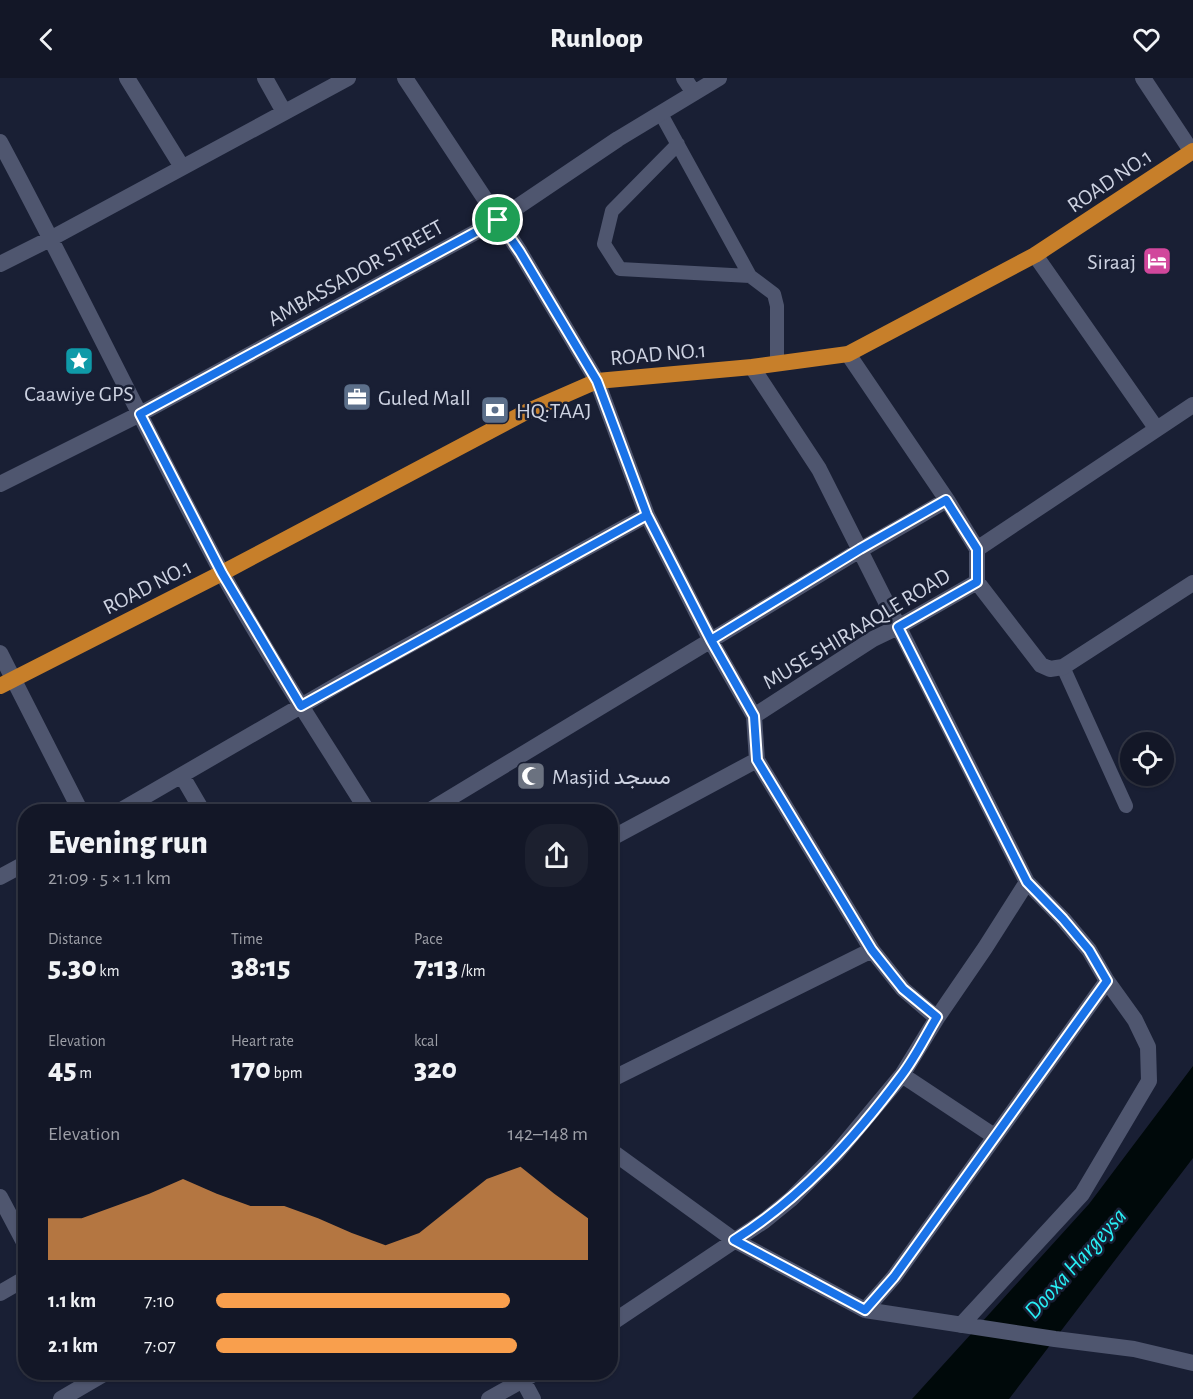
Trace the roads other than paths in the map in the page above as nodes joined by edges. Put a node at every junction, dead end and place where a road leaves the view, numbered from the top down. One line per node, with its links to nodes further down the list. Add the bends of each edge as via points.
1 (127, 78): 14 (street)
2 (265, 78): 9 (street)
3 (348, 78): 9 (street)
4 (405, 78): 15 (street)
5 (684, 78): 8 (street)
6 (719, 78): 8 (street, AMBASSADOR STREET)
7 (1143, 78): 13 (street)
8 (694, 93): 10 (street, AMBASSADOR STREET)
9 (284, 112): 14 (street)
10 (661, 114): 12 (lane); 15 (street, AMBASSADOR STREET)
11 (0, 142): 16 (street)
12 (678, 144): 19 (lane); 19 (lane, via 612,211 603,244 620,268)
13 (1192, 151): 17 (highway, ROAD NO.1)
14 (182, 167): 16 (street)
15 (498, 220): 23 (street); 25 (street, AMBASSADOR STREET)
16 (52, 238): 18 (street); 25 (street)
17 (1035, 255): 20 (highway, ROAD NO.1); 26 (street)
18 (0, 264)
19 (750, 276): 21 (lane, via 774,294)
20 (848, 354): 21 (highway, ROAD NO.1); 28 (street)
21 (777, 364): 22 (highway, ROAD NO.1)
22 (752, 367): 23 (highway, ROAD NO.1); 30 (street, via 819,469)
23 (597, 381): 29 (street); 32 (highway, ROAD NO.1, via 526,412)
24 (1193, 405): 26 (street)
25 (140, 414): 27 (street, AMBASSADOR STREET); 32 (street)
26 (1156, 428): 31 (street)
27 (0, 484)
28 (946, 500): 30 (street); 31 (street)
29 (647, 515): 36 (street); 40 (street)
30 (860, 549): 35 (street); 36 (street)
31 (977, 549): 33 (street)
32 (222, 573): 39 (highway, ROAD NO.1); 40 (street)
33 (977, 582): 35 (street, MUSE SHIRAAQLE ROAD); 38 (street, via 1041,665 1050,669)
34 (1193, 583): 38 (street)
35 (898, 627): 41 (street, MUSE SHIRAAQLE ROAD); 53 (street)
36 (711, 640): 41 (street); 48 (street)
37 (0, 653): 39 (street)
38 (1063, 667): 49 (lane)
39 (6, 683): 44 (street)
40 (301, 706): 43 (street); 47 (street)
41 (754, 716): 42 (street, MUSE SHIRAAQLE ROAD)
42 (757, 760): 50 (street); 54 (street)
43 (182, 776): 45 (street); 46 (street)
44 (76, 804)
45 (132, 804)
46 (198, 804)
47 (363, 804)
48 (439, 804)
49 (1126, 806)
50 (618, 835)
51 (18, 867): 52 (street)
52 (0, 877)
53 (1027, 882): 55 (street, via 1089,950); 56 (street)
54 (872, 950): 56 (street, via 903,989); 58 (street)
55 (1107, 981): 59 (street); 68 (street, via 1135,1020 1148,1047 1149,1081 1082,1194)
56 (937, 1017): 57 (street)
57 (902, 1075): 59 (street); 63 (street, via 836,1154 791,1199)
58 (618, 1076)
59 (994, 1136): 66 (street, via 894,1277)
60 (618, 1156): 63 (street)
61 (0, 1197): 62 (street)
62 (18, 1231)
63 (734, 1240): 66 (street); 67 (street)
64 (18, 1283): 65 (street)
65 (0, 1293)
66 (865, 1310): 68 (street)
67 (618, 1319)
68 (961, 1325): 69 (street, via 1134,1349)
69 (1193, 1363)
70 (93, 1380): 73 (street)
71 (520, 1380): 74 (street)
72 (528, 1380): 75 (street)
73 (61, 1399)
74 (489, 1399)
75 (533, 1399)

